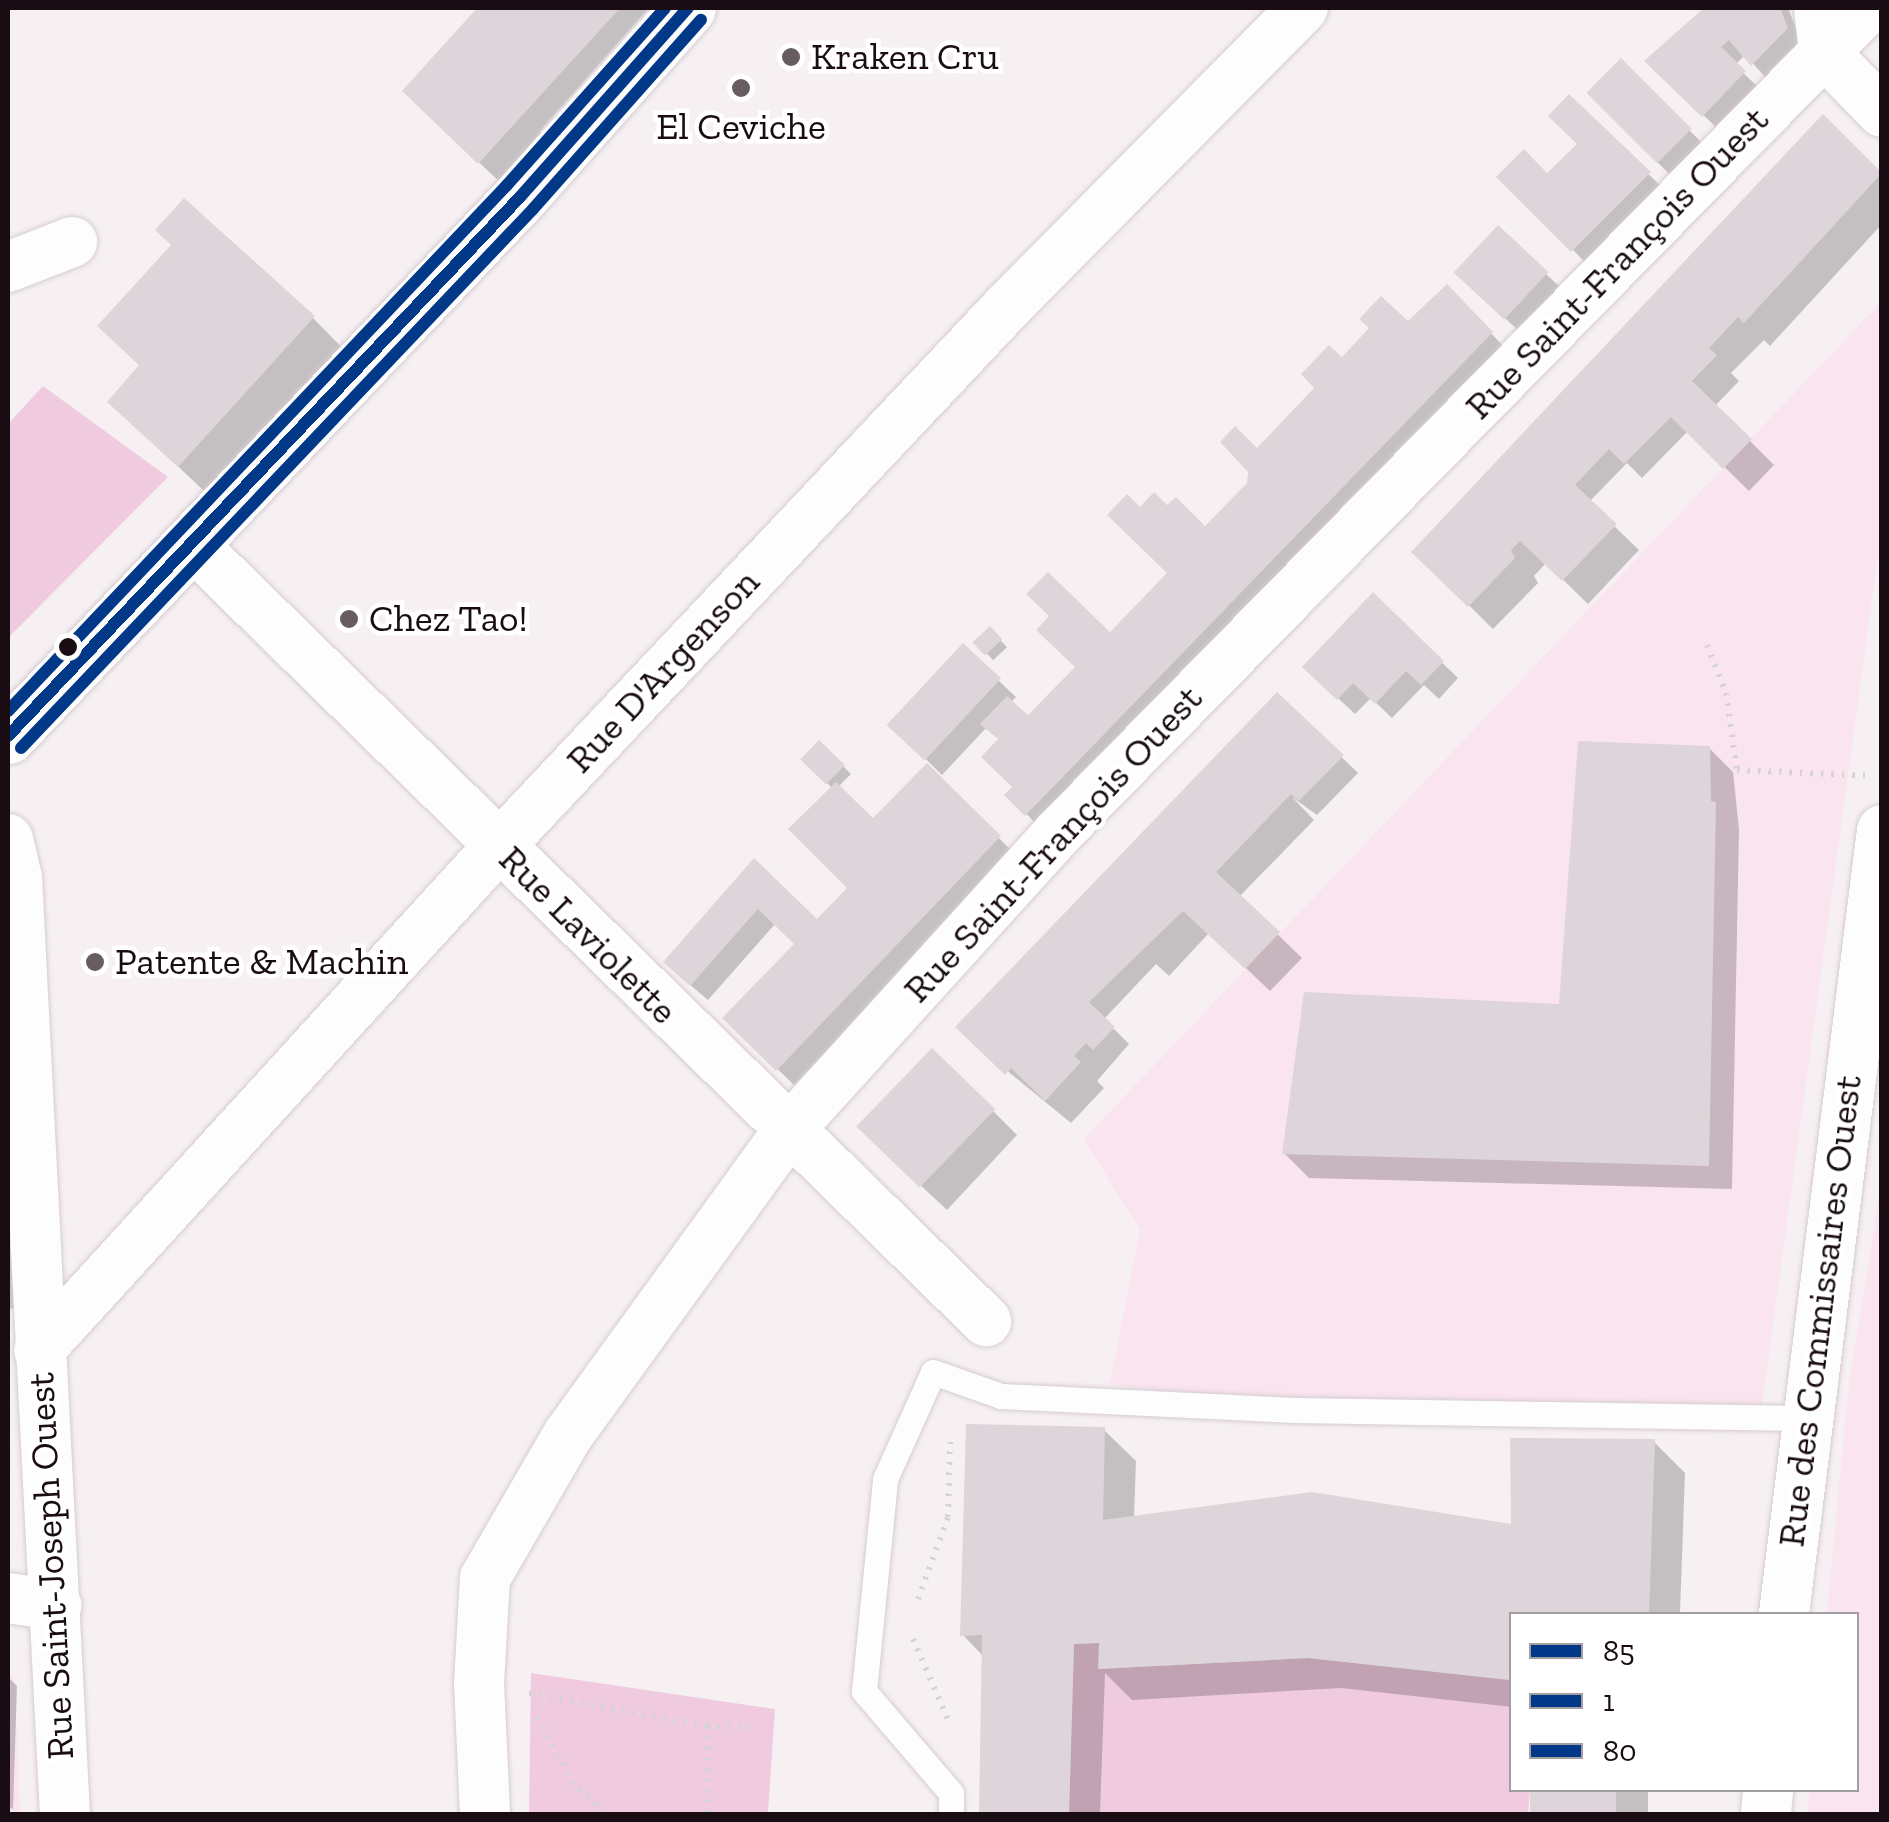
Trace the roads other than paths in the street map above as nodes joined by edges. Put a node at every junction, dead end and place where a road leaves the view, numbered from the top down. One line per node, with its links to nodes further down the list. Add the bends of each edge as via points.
1 (688, 8): 8 (street)
2 (1303, 8): 12 (street, Rue D'Argenson, via 1008,306)
3 (1868, 8): 4 (street, Rue Saint-François Ouest)
4 (1821, 30): 5 (street); 13 (street, Rue Saint-François Ouest, via 1058,833)
5 (1882, 112)
6 (72, 242): 7 (street)
7 (8, 267)
8 (193, 545): 9 (street); 12 (street, Rue Laviolette)
9 (8, 736)
10 (1882, 830): 17 (street, Rue des Commissaires Ouest)
11 (8, 839): 15 (street, Rue Saint-Joseph Ouest, via 17,877)
12 (499, 846): 13 (street, Rue Laviolette); 15 (street, Rue D'Argenson)
13 (786, 1132): 14 (street, Rue Laviolette); 21 (street, Rue Saint-François Ouest, via 568,1436 485,1578 479,1684)
14 (986, 1320)
15 (39, 1350): 16 (street, Rue Saint-Joseph Ouest)
16 (26, 1416): 18 (street, Rue Saint-Joseph Ouest)
17 (1805, 1418): 19 (street, Rue des Commissaires Ouest); 22 (lane, via 1296,1410 1001,1396 933,1372 885,1479 864,1691 950,1793)
18 (32, 1602): 20 (street, Rue Saint-Joseph Ouest)
19 (1784, 1612)
20 (65, 1814)
21 (485, 1814)
22 (951, 1814)

